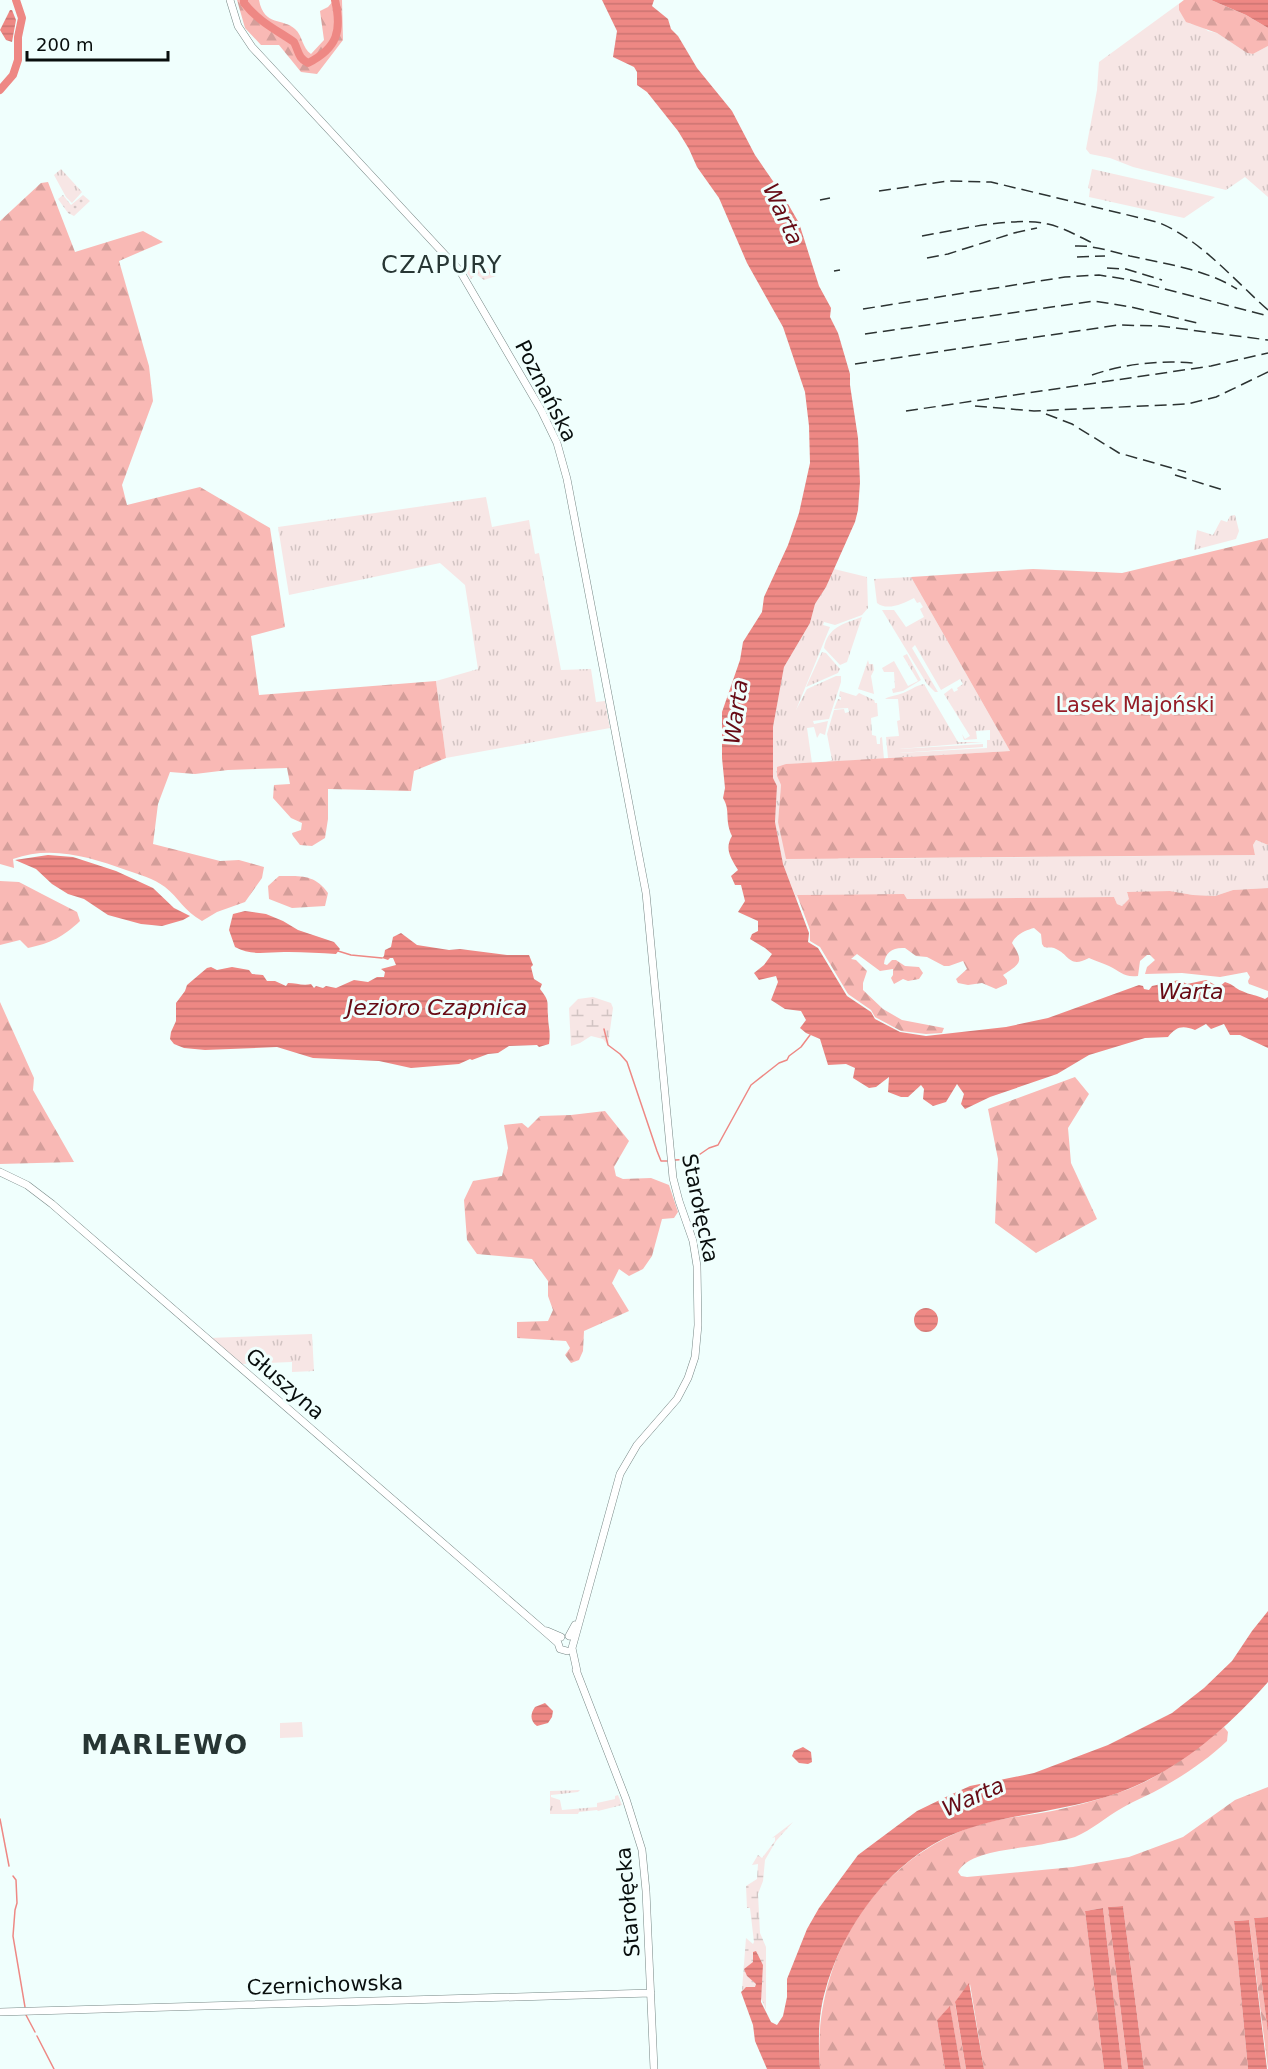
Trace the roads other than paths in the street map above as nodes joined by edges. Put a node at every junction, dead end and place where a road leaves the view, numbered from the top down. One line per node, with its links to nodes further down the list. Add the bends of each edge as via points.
1 (230, 0): 2 (street, Poznańska, via 240,30 256,53 460,271 549,426 567,479)
2 (645, 888): 5 (street, Starołęcka, via 673,1178 698,1266 697,1344 681,1393 638,1445 620,1474)
3 (0, 1172): 4 (street, Głuszyna, via 27,1185 52,1204)
4 (559, 1640): 5 (street); 5 (street, via 560,1649)
5 (571, 1644): 6 (street, Starołęcka, via 577,1671 641,1844)
6 (651, 1993): 7 (street, Czernichowska); 8 (street, Starołęcka)
7 (0, 2012)
8 (654, 2069)

